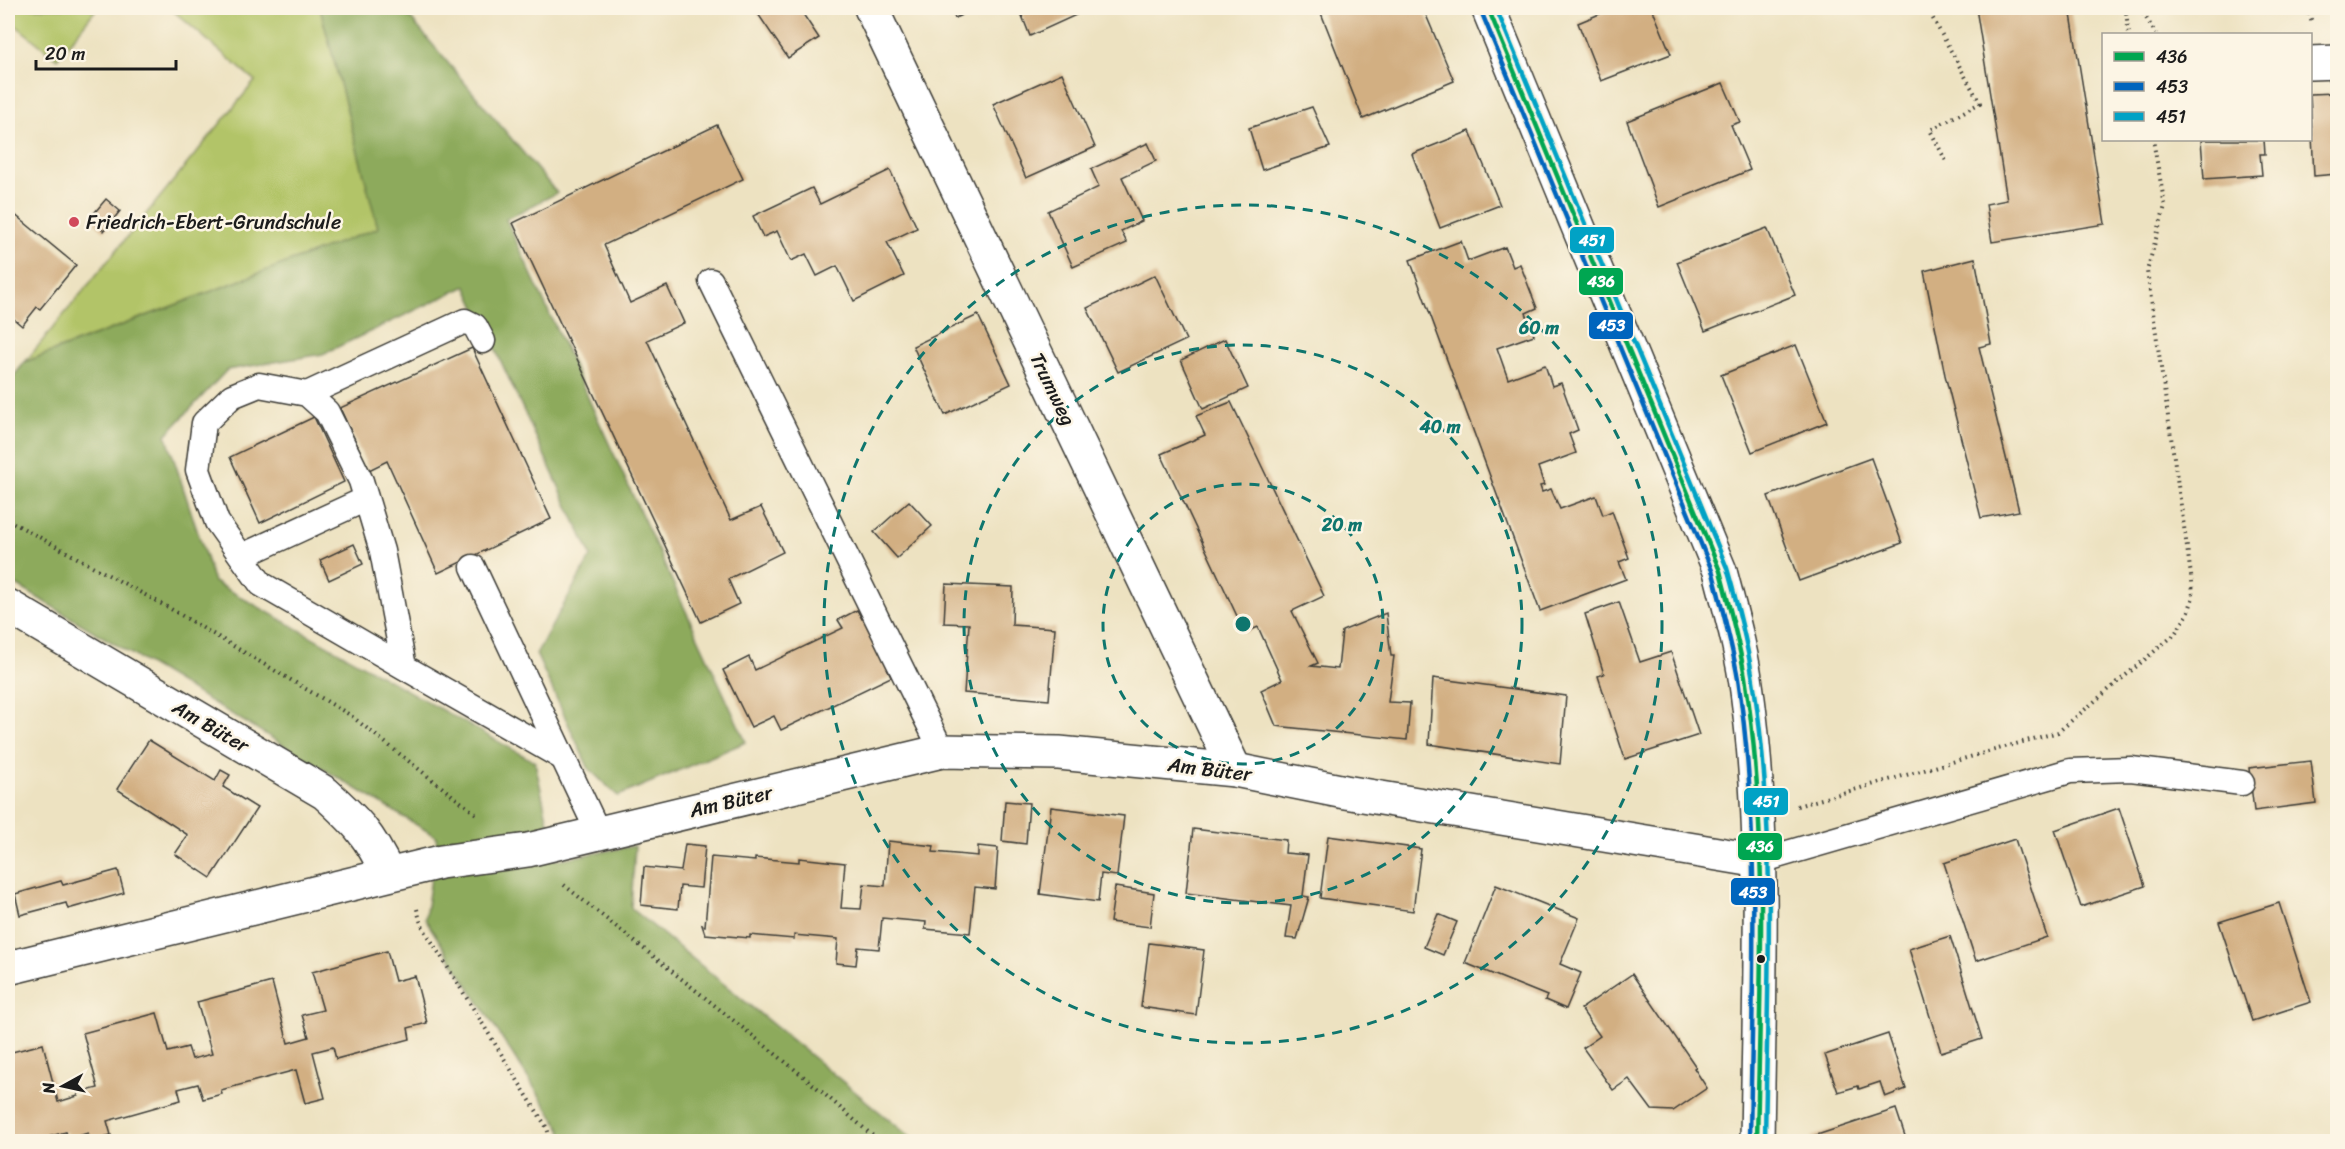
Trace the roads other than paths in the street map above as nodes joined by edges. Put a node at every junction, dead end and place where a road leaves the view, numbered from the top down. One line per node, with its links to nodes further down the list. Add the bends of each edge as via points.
1 (871, 8): 15 (street, Trumweg)
2 (1488, 8): 18 (street, via 1720,571 1747,689)
3 (2337, 62): 4 (street)
4 (2312, 63)
5 (711, 280): 13 (lane)
6 (483, 342): 7 (lane, via 476,326 465,321)
7 (307, 394): 8 (lane, via 327,412); 9 (lane, via 259,385 232,396 204,423 198,470 218,522)
8 (366, 499): 9 (lane); 12 (lane, via 382,551)
9 (242, 556): 12 (lane, via 261,584)
10 (473, 567): 14 (lane)
11 (8, 606): 19 (street, Am Büter, via 325,793 357,822)
12 (404, 666): 14 (lane)
13 (942, 751): 15 (street, Am Büter, via 1059,753); 17 (street, Am Büter)
14 (563, 758): 17 (lane)
15 (1234, 770): 18 (street, Am Büter)
16 (2242, 783): 18 (lane, via 2131,769 2070,771)
17 (598, 832): 19 (street, Am Büter, via 522,851)
18 (1760, 861): 21 (street)
19 (397, 872): 20 (street, Am Büter)
20 (8, 968)
21 (1758, 1142)

